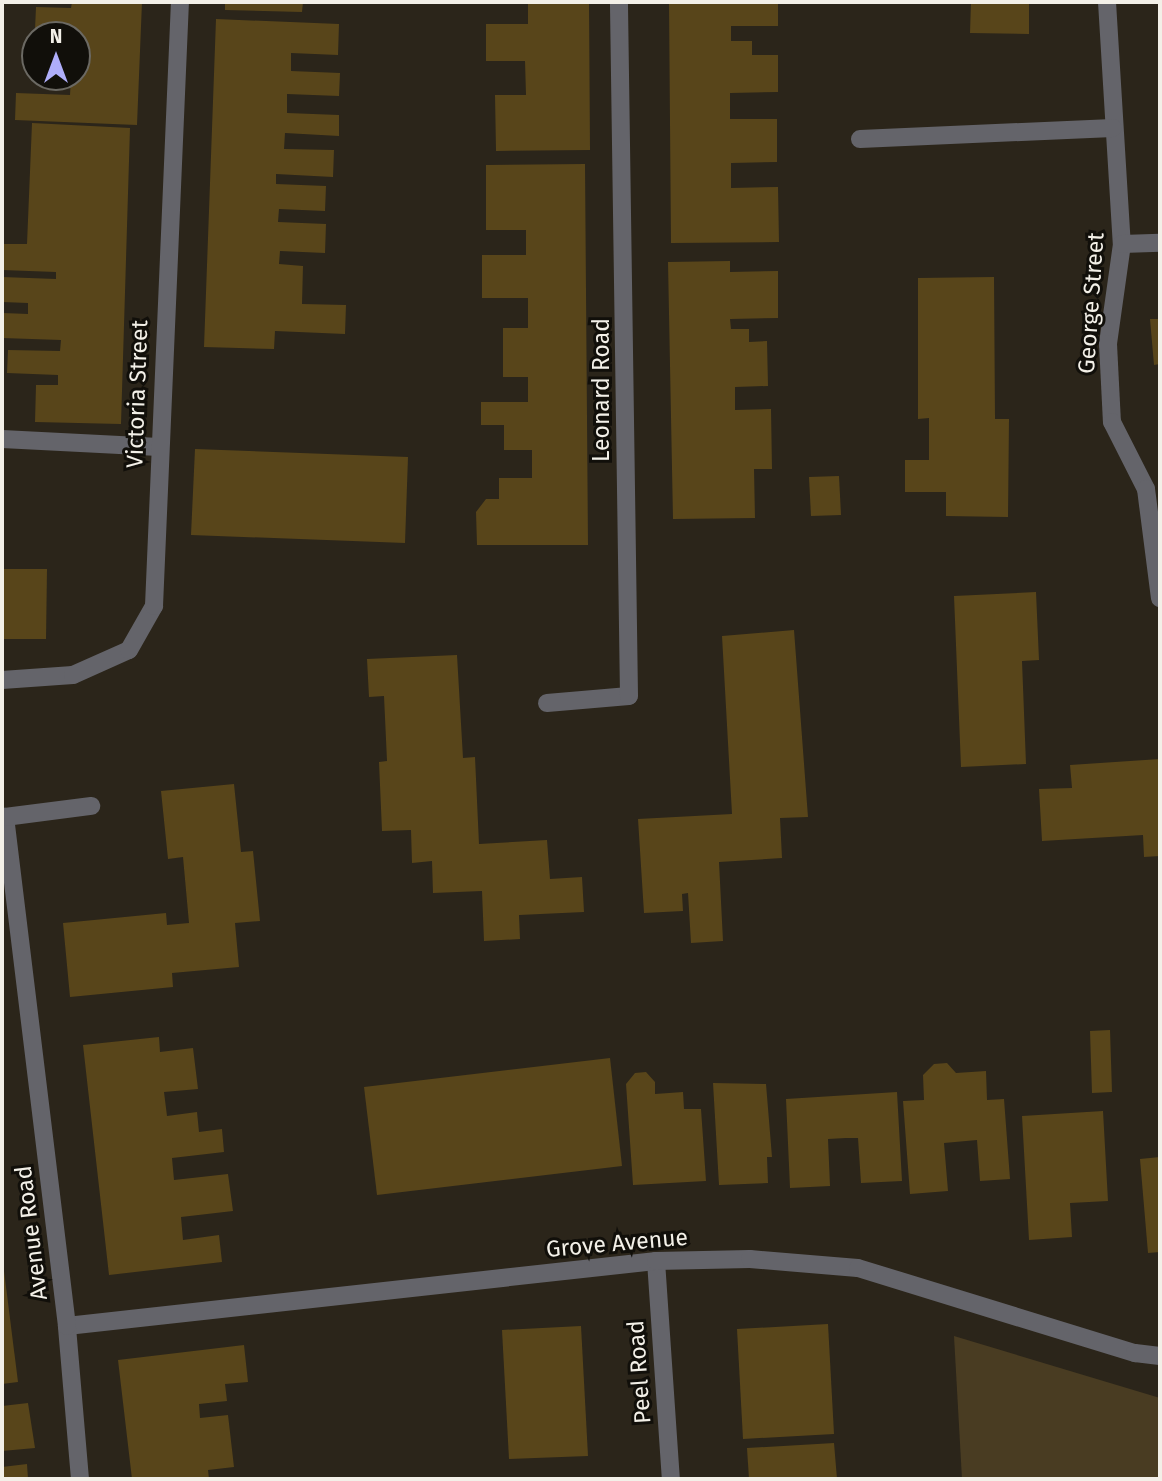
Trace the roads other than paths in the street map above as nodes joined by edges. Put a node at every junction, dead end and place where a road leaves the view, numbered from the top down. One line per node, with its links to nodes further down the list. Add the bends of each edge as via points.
1 (180, 2): 9 (street, Victoria Street)
2 (619, 2): 12 (street, Leonard Road, via 629,696)
3 (1107, 2): 4 (street, George Street)
4 (1113, 128): 5 (street); 7 (street, George Street)
5 (860, 139)
6 (1160, 243): 7 (street)
7 (1122, 244): 10 (street, George Street, via 1108,344 1112,422 1146,489)
8 (2, 439): 9 (street)
9 (159, 447): 11 (street, Victoria Street, via 154,606 129,650 72,675)
10 (1160, 598)
11 (2, 680)
12 (547, 703)
13 (91, 806): 15 (street, Avenue Road, via 5,817)
14 (656, 1261): 15 (street, Grove Avenue); 16 (street, Grove Avenue, via 750,1259 858,1268 1135,1353); 18 (street, Peel Road)
15 (67, 1326): 17 (street, Avenue Road)
16 (1160, 1356)
17 (80, 1479)
18 (671, 1479)

